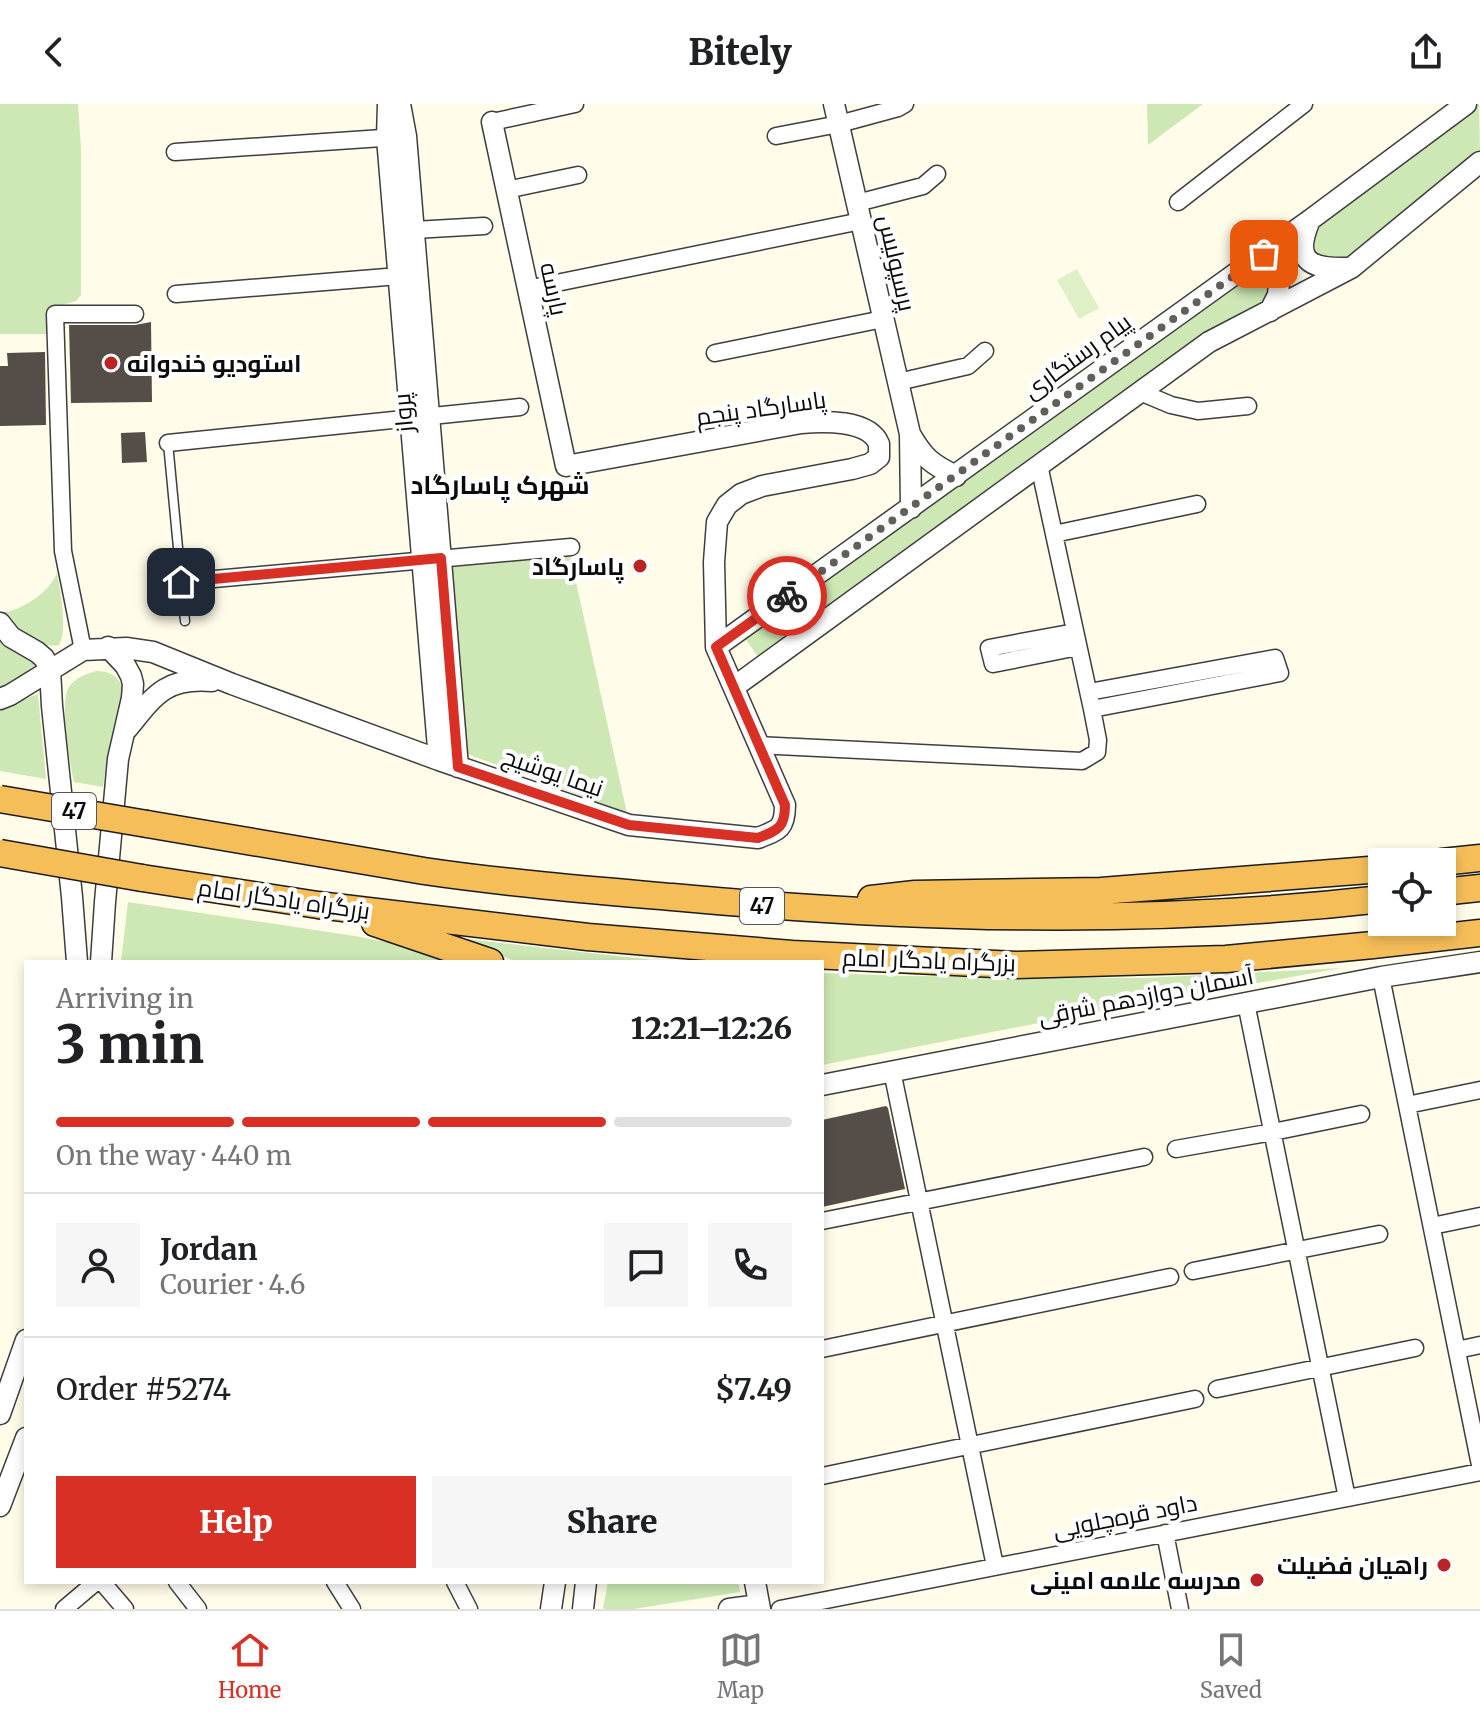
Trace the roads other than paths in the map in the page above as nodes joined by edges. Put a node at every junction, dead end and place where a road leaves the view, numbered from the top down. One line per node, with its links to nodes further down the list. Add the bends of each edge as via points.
1 (388, 104): 10 (street, پرواز)
2 (400, 104): 10 (street, پرواز)
3 (575, 104): 8 (street)
4 (905, 104): 7 (street)
5 (1304, 104): 16 (street)
6 (1466, 104): 18 (street, پیام رستگاری)
7 (837, 114): 9 (street); 17 (street, پرسپولیس)
8 (492, 122): 15 (street, پارسه)
9 (776, 136)
10 (397, 137): 11 (street); 20 (street, پرواز); 23 (street, پرواز)
11 (175, 152)
12 (1480, 162): 21 (street)
13 (937, 174): 17 (street, via 923,186)
14 (578, 175): 15 (street)
15 (506, 190): 24 (street, پارسه)
16 (1178, 202)
17 (859, 212): 24 (street); 28 (street, پرسپولیس)
18 (1310, 220): 21 (street, via 1302,238 1303,252 1312,264); 22 (street, پیام رستگاری)
19 (484, 226): 20 (street)
20 (414, 230): 35 (street, پرواز)
21 (1351, 268): 26 (street)
22 (1241, 270): 26 (street, via 1257,267 1279,282); 40 (street, پیام رستگاری)
23 (399, 276): 25 (street); 35 (street, پرواز)
24 (527, 289): 39 (street, پارسه)
25 (176, 294)
26 (1270, 311): 32 (street, via 1209,342)
27 (135, 314): 51 (street, via 55,314 63,551)
28 (883, 319): 30 (street); 31 (street, پرسپولیس)
29 (985, 351): 31 (street, via 968,366)
30 (715, 353)
31 (898, 382): 36 (street, پرسپولیس)
32 (1140, 392): 33 (street, via 1198,411); 38 (street)
33 (1248, 406)
34 (520, 407): 35 (street)
35 (420, 418): 37 (street); 45 (street, پرواز)
36 (910, 434): 40 (street, پرسپولیس, via 928,460); 42 (street, پرسپولیس)
37 (168, 443): 46 (lane)
38 (1039, 465): 43 (street); 54 (street)
39 (566, 466): 50 (street, پاسارگاد پنجم, via 801,423 851,424 871,434 879,457 870,464 762,486 727,505 717,522)
40 (956, 476): 42 (street, پیام رستگاری)
41 (1197, 504): 43 (street)
42 (911, 508): 50 (street, پیام رستگاری)
43 (1054, 534): 55 (street)
44 (571, 547): 45 (street)
45 (432, 559): 46 (street); 60 (street, پرواز)
46 (181, 582): 47 (lane)
47 (185, 621)
48 (0, 623): 52 (street, via 11,637 44,658)
49 (108, 647): 51 (street); 53 (street, via 141,648); 58 (street, via 125,665 133,684)
50 (716, 647): 54 (street)
51 (83, 650): 52 (street)
52 (50, 669): 56 (street); 72 (street)
53 (232, 684): 58 (street, via 209,680 165,688); 60 (street, نیما یوشیج)
54 (734, 687): 59 (street)
55 (1089, 692): 57 (street); 57 (street, via 1275,658 1280,673)
56 (0, 699)
57 (1092, 709): 59 (street, via 1097,752 1082,761)
58 (124, 733): 73 (street)
59 (759, 745): 60 (street, نیما یوشیج, via 785,805 785,820 758,838 629,825)
60 (449, 764)
61 (0, 799): 70 (highway, بزرگراه یادگار امام / 47, bridge, via 427,871)
62 (0, 853): 69 (highway, بزرگراه یادگار امام / 47, bridge)
63 (1480, 858): 64 (highway)
64 (1456, 861)
65 (1368, 870): 70 (highway, via 1101,891 915,894)
66 (1480, 888): 67 (highway)
67 (1456, 891)
68 (1368, 900): 70 (highway, بزرگراه یادگار امام / 47, via 1226,913 1017,917)
69 (318, 905): 71 (highway, بزرگراه یادگار امام / 47, via 617,939 1016,965 1226,959); 74 (highway)
70 (789, 908)
71 (1480, 933)
72 (77, 960)
73 (101, 960)
74 (484, 960)
75 (1480, 962): 76 (street, آسمان دوازدهم شرقی)
76 (1381, 977): 77 (street, آسمان دوازدهم شرقی); 81 (street)
77 (1246, 1003): 78 (street, آسمان دوازدهم شرقی); 83 (street)
78 (892, 1071): 79 (street, آسمان دوازدهم شرقی); 86 (street)
79 (824, 1085)
80 (1480, 1090): 81 (street)
81 (1407, 1105): 89 (street)
82 (1361, 1114): 83 (street)
83 (1273, 1132): 84 (street); 91 (street)
84 (1176, 1149)
85 (1144, 1157): 86 (street)
86 (919, 1202): 88 (street); 94 (street)
87 (1480, 1216): 89 (street)
88 (824, 1221)
89 (1432, 1226): 99 (street)
90 (1379, 1234): 91 (street)
91 (1297, 1251): 92 (street); 100 (street)
92 (1193, 1271)
93 (1170, 1277): 94 (street)
94 (944, 1324): 98 (street); 105 (street)
95 (1480, 1345): 99 (street)
96 (24, 1346): 103 (street)
97 (1415, 1348): 100 (street)
98 (824, 1349)
99 (1457, 1350): 106 (street)
100 (1320, 1368): 101 (street); 109 (street)
101 (1217, 1389)
102 (1195, 1399): 105 (street)
103 (0, 1414)
104 (24, 1443): 110 (street)
105 (970, 1446): 108 (street); 112 (street)
106 (1480, 1465)
107 (1480, 1472): 109 (street, داود قره‌چلویی)
108 (824, 1476)
109 (1347, 1498): 111 (street, داود قره‌چلویی)
110 (0, 1506)
111 (1165, 1533): 112 (street, داود قره‌چلویی); 131 (street)
112 (995, 1566): 130 (street, داود قره‌چلویی)
113 (96, 1584): 122 (street)
114 (101, 1584): 123 (street)
115 (179, 1584): 124 (street)
116 (336, 1584): 125 (street)
117 (456, 1584): 126 (street)
118 (555, 1584): 127 (street)
119 (586, 1584): 128 (street)
120 (755, 1584): 121 (street)
121 (759, 1607): 129 (street)
122 (64, 1609)
123 (125, 1609)
124 (198, 1609)
125 (352, 1609)
126 (469, 1609)
127 (551, 1609)
128 (583, 1609)
129 (729, 1609)
130 (780, 1609)
131 (1180, 1609)

